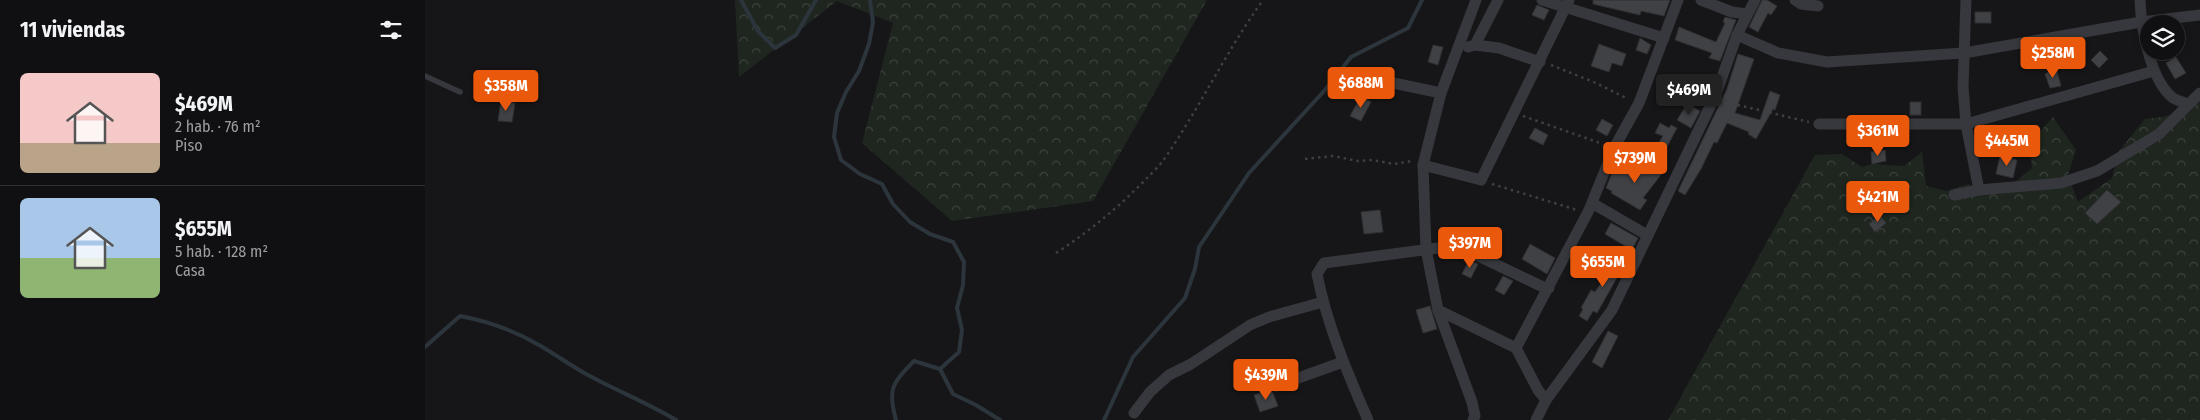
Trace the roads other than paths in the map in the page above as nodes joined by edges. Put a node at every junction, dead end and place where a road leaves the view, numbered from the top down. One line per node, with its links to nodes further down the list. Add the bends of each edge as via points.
1 (1476, 0): 20 (street)
2 (1498, 0): 19 (street)
3 (1542, 0): 10 (street)
4 (1678, 0): 18 (street)
5 (1701, 0): 12 (street)
6 (1755, 0): 12 (street)
7 (1795, 0): 11 (street)
8 (1966, 0): 21 (street)
9 (2140, 0): 13 (street)
10 (1568, 3): 18 (street); 23 (street)
11 (1818, 6)
12 (1747, 14): 17 (street)
13 (2141, 15)
14 (2200, 15): 15 (street)
15 (2185, 17)
16 (2140, 22): 21 (street)
17 (1737, 35): 21 (street, via 1778,53 1827,62); 37 (street, via 1716,94)
18 (1664, 38): 36 (street, via 1639,103 1614,148)
19 (1475, 45): 20 (street); 23 (street, via 1499,48)
20 (1459, 48): 28 (street)
21 (1964, 53): 32 (street)
22 (2151, 60): 24 (street)
23 (1540, 62): 33 (street, via 1481,180)
24 (2154, 71): 30 (street, via 2172,98); 32 (street)
25 (425, 76): 27 (lane)
26 (1379, 80): 28 (street)
27 (460, 92)
28 (1441, 93): 33 (street)
29 (2200, 93): 30 (street)
30 (2187, 104): 34 (street, via 2159,134 2097,171 2061,183)
31 (1819, 124): 32 (street)
32 (1966, 124): 34 (street)
33 (1423, 165): 38 (street)
34 (1979, 190): 35 (street)
35 (1954, 195)
36 (1591, 206): 37 (street); 39 (street)
37 (1647, 235): 45 (street, via 1612,310)
38 (1426, 249): 39 (street, via 1446,247 1470,252); 40 (street, via 1324,262 1317,274); 41 (street)
39 (1549, 288): 42 (street)
40 (1323, 302): 43 (street); 46 (street, via 1269,316 1250,325 1169,375)
41 (1438, 310): 42 (street); 48 (street, via 1472,402)
42 (1516, 348): 45 (street)
43 (1343, 362): 44 (street); 47 (street)
44 (1276, 386)
45 (1546, 400): 49 (street)
46 (1135, 412)
47 (1368, 420)
48 (1473, 420)
49 (1536, 420)

